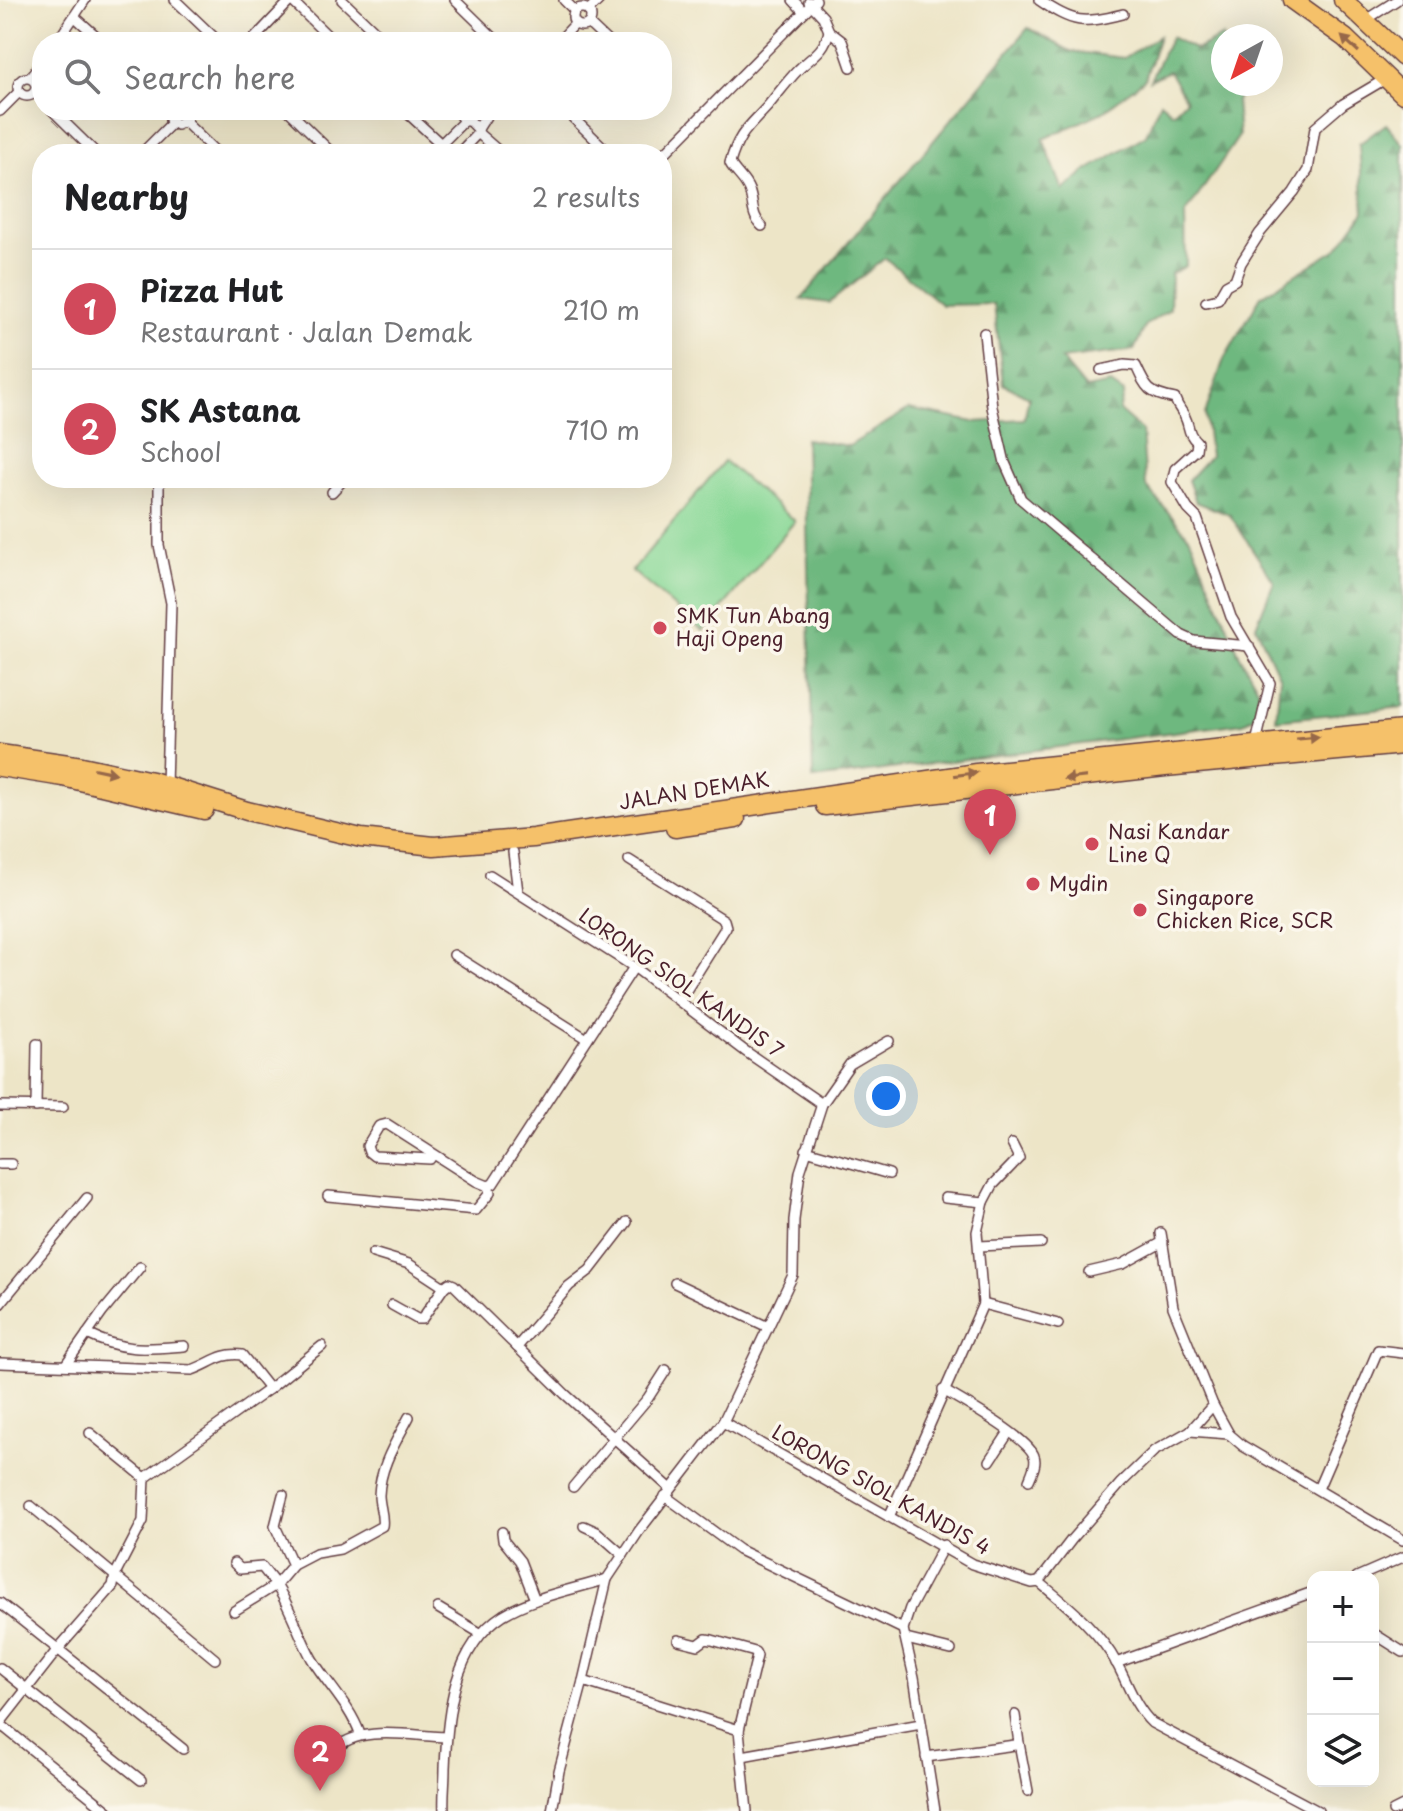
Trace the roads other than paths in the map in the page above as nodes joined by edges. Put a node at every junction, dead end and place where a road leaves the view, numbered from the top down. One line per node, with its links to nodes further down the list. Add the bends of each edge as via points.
1 (85, 0): 17 (street)
2 (175, 0): 24 (street)
3 (291, 0): 25 (street); 26 (street)
4 (342, 0): 27 (street)
5 (455, 0): 28 (street)
6 (564, 0): 14 (street)
7 (599, 0): 15 (street)
8 (793, 0): 13 (street)
9 (1039, 0): 16 (street, via 1065,17 1090,22)
10 (1292, 0): 35 (highway, one-way to 10, via 1345,38)
11 (1343, 0): 18 (highway)
12 (1395, 1): 18 (street)
13 (810, 4): 21 (street); 60 (street)
14 (575, 11): 15 (street); 19 (street)
15 (588, 11): 20 (street)
16 (1123, 14)
17 (75, 17): 22 (street); 23 (street)
18 (1364, 21): 31 (highway)
19 (575, 24): 20 (street); 29 (street)
20 (589, 24): 30 (street)
21 (829, 31): 32 (street, via 842,41); 61 (street, via 822,50 749,122 733,153 730,163 746,182 755,219)
22 (64, 32)
23 (92, 32)
24 (209, 32)
25 (261, 32)
26 (324, 32)
27 (376, 32)
28 (488, 32)
29 (567, 32)
30 (597, 32)
31 (1403, 57)
32 (851, 67)
33 (32, 75): 34 (street)
34 (30, 78): 36 (street); 37 (street, via 19,82)
35 (1387, 78): 38 (highway); 62 (street, via 1315,128 1308,170 1300,184 1260,233 1235,280 1218,299)
36 (32, 80)
37 (19, 92): 39 (street); 40 (street)
38 (1403, 94)
39 (32, 97)
40 (0, 111)
41 (62, 120): 51 (street)
42 (170, 120): 49 (street)
43 (298, 120): 54 (street)
44 (414, 120): 55 (street)
45 (466, 120): 50 (street)
46 (478, 120): 50 (street)
47 (575, 120): 59 (street)
48 (185, 122): 49 (street); 53 (street)
49 (172, 123): 52 (street)
50 (472, 126): 56 (street); 57 (street); 58 (street)
51 (87, 144)
52 (151, 144)
53 (208, 144)
54 (323, 144)
55 (436, 144)
56 (450, 144)
57 (463, 144)
58 (491, 144)
59 (600, 144)
60 (672, 146)
61 (762, 226)
62 (1206, 302)
63 (984, 333): 68 (street, via 992,407 1005,463 1021,499 1181,635)
64 (1101, 370): 68 (street, via 1136,366 1146,388 1175,399 1184,415 1198,446 1175,469 1172,482 1197,518 1231,617)
65 (159, 488): 74 (street, via 159,545 171,603)
66 (336, 488): 67 (street)
67 (332, 492)
68 (1249, 646): 70 (street, via 1270,683)
69 (1403, 730): 70 (highway, JALAN DEMAK, one-way to 69)
70 (1256, 743): 74 (highway, JALAN DEMAK, one-way to 70, via 323,830 434,846 533,838 976,773)
71 (1403, 745): 75 (highway, JALAN DEMAK, one-way to 75, via 855,802)
72 (0, 754): 74 (highway, JALAN DEMAK, one-way to 74)
73 (0, 767): 75 (highway, JALAN DEMAK, via 87,782 393,854)
74 (166, 786)
75 (513, 852): 78 (street)
76 (629, 860): 81 (street, via 724,920 726,927)
77 (490, 875): 78 (street, LORONG SIOL KANDIS 7)
78 (518, 892): 80 (street, LORONG SIOL KANDIS 7)
79 (454, 955): 82 (street)
80 (634, 967): 81 (street, LORONG SIOL KANDIS 7); 82 (street)
81 (680, 1000): 85 (street, LORONG SIOL KANDIS 7)
82 (587, 1039): 95 (street)
83 (889, 1041): 85 (street, via 850,1064)
84 (37, 1044): 87 (street)
85 (822, 1104): 90 (street)
86 (0, 1106): 87 (street)
87 (36, 1107): 88 (street)
88 (63, 1107)
89 (1012, 1144): 99 (street, via 1018,1161)
90 (806, 1150): 94 (street); 112 (street, via 794,1220 793,1275)
91 (433, 1154): 91 (street, via 421,1160 374,1156 367,1146 382,1124); 95 (street)
92 (0, 1164): 93 (street)
93 (11, 1164)
94 (889, 1174)
95 (488, 1186): 96 (street, via 490,1193 476,1210)
96 (328, 1196)
97 (87, 1198): 108 (street)
98 (945, 1198): 99 (street)
99 (984, 1202): 102 (street)
100 (627, 1222): 116 (street)
101 (1041, 1243): 102 (street)
102 (979, 1246): 109 (street)
103 (373, 1253): 107 (street, via 412,1265)
104 (140, 1267): 113 (street)
105 (1089, 1272): 123 (street, via 1123,1264 1162,1238 1173,1307)
106 (675, 1283): 112 (street)
107 (444, 1287): 110 (street, via 422,1319); 116 (street, via 454,1285)
108 (0, 1304)
109 (983, 1304): 111 (street); 122 (street)
110 (392, 1305)
111 (1058, 1324)
112 (768, 1327): 125 (street)
113 (87, 1334): 114 (street, via 110,1345 138,1349); 119 (street)
114 (184, 1346)
115 (322, 1346): 121 (street)
116 (517, 1347): 130 (street)
117 (1403, 1353): 135 (street, via 1378,1350)
118 (0, 1363): 119 (street)
119 (66, 1364): 121 (street, via 192,1370 234,1353 242,1355)
120 (666, 1370): 130 (street)
121 (269, 1389): 132 (street)
122 (943, 1390): 127 (street); 139 (street)
123 (1213, 1405): 126 (street); 129 (street)
124 (409, 1417): 147 (street, via 384,1469 382,1526 340,1549)
125 (723, 1422): 136 (street); 139 (street, LORONG SIOL KANDIS 4)
126 (1190, 1431): 129 (street); 151 (street, via 1154,1451 1121,1483)
127 (1009, 1432): 131 (street); 133 (street, via 1034,1455)
128 (90, 1433): 132 (street)
129 (1229, 1434): 135 (street)
130 (614, 1438): 134 (street); 136 (street)
131 (990, 1461)
132 (145, 1478): 149 (street, via 143,1521)
133 (1029, 1480)
134 (573, 1487)
135 (1318, 1489): 142 (street)
136 (668, 1493): 144 (street); 159 (street, via 739,1550)
137 (283, 1495): 147 (street, via 275,1526)
138 (31, 1506): 149 (street)
139 (889, 1517): 143 (street, LORONG SIOL KANDIS 4)
140 (584, 1526): 144 (street)
141 (502, 1532): 154 (street)
142 (1403, 1540)
143 (944, 1545): 151 (street, LORONG SIOL KANDIS 4, via 981,1568); 159 (street, via 910,1608)
144 (623, 1555): 150 (street)
145 (1403, 1557): 148 (street)
146 (234, 1563): 152 (street, via 240,1569 262,1567)
147 (293, 1565): 152 (street)
148 (1371, 1571)
149 (115, 1575): 162 (street, via 113,1586); 165 (street)
150 (607, 1579): 154 (street); 168 (street)
151 (1039, 1582): 166 (street, LORONG SIOL KANDIS 4, via 1091,1626)
152 (276, 1585): 157 (street); 174 (street, via 310,1656)
153 (1307, 1596): 166 (street)
154 (535, 1600): 158 (street)
155 (0, 1603): 162 (street)
156 (438, 1608): 158 (street)
157 (234, 1611)
158 (480, 1633): 175 (street, via 463,1664)
159 (904, 1634): 163 (street); 172 (street)
160 (1379, 1637): 164 (street)
161 (678, 1640): 173 (street, via 698,1645 706,1639 755,1652)
162 (58, 1649): 169 (street); 177 (street)
163 (951, 1650)
164 (1403, 1652)
165 (215, 1659)
166 (1116, 1663): 189 (street, LORONG SIOL KANDIS 4, via 1152,1723)
167 (0, 1668): 169 (street)
168 (583, 1681): 173 (street); 186 (street)
169 (26, 1689): 171 (street); 181 (street)
170 (1015, 1715): 176 (street)
171 (0, 1724): 184 (street)
172 (921, 1724): 179 (street); 180 (street)
173 (739, 1730): 179 (street)
174 (360, 1734): 175 (street); 178 (street)
175 (445, 1737): 185 (street)
176 (1019, 1743): 180 (street); 182 (street)
177 (183, 1749)
178 (334, 1751)
179 (742, 1756): 187 (street)
180 (926, 1757): 188 (street)
181 (141, 1780)
182 (1028, 1791)
183 (1403, 1806): 190 (street)
184 (108, 1811)
185 (444, 1811)
186 (552, 1811)
187 (747, 1811)
188 (935, 1811)
189 (1318, 1811)
190 (1393, 1811)

